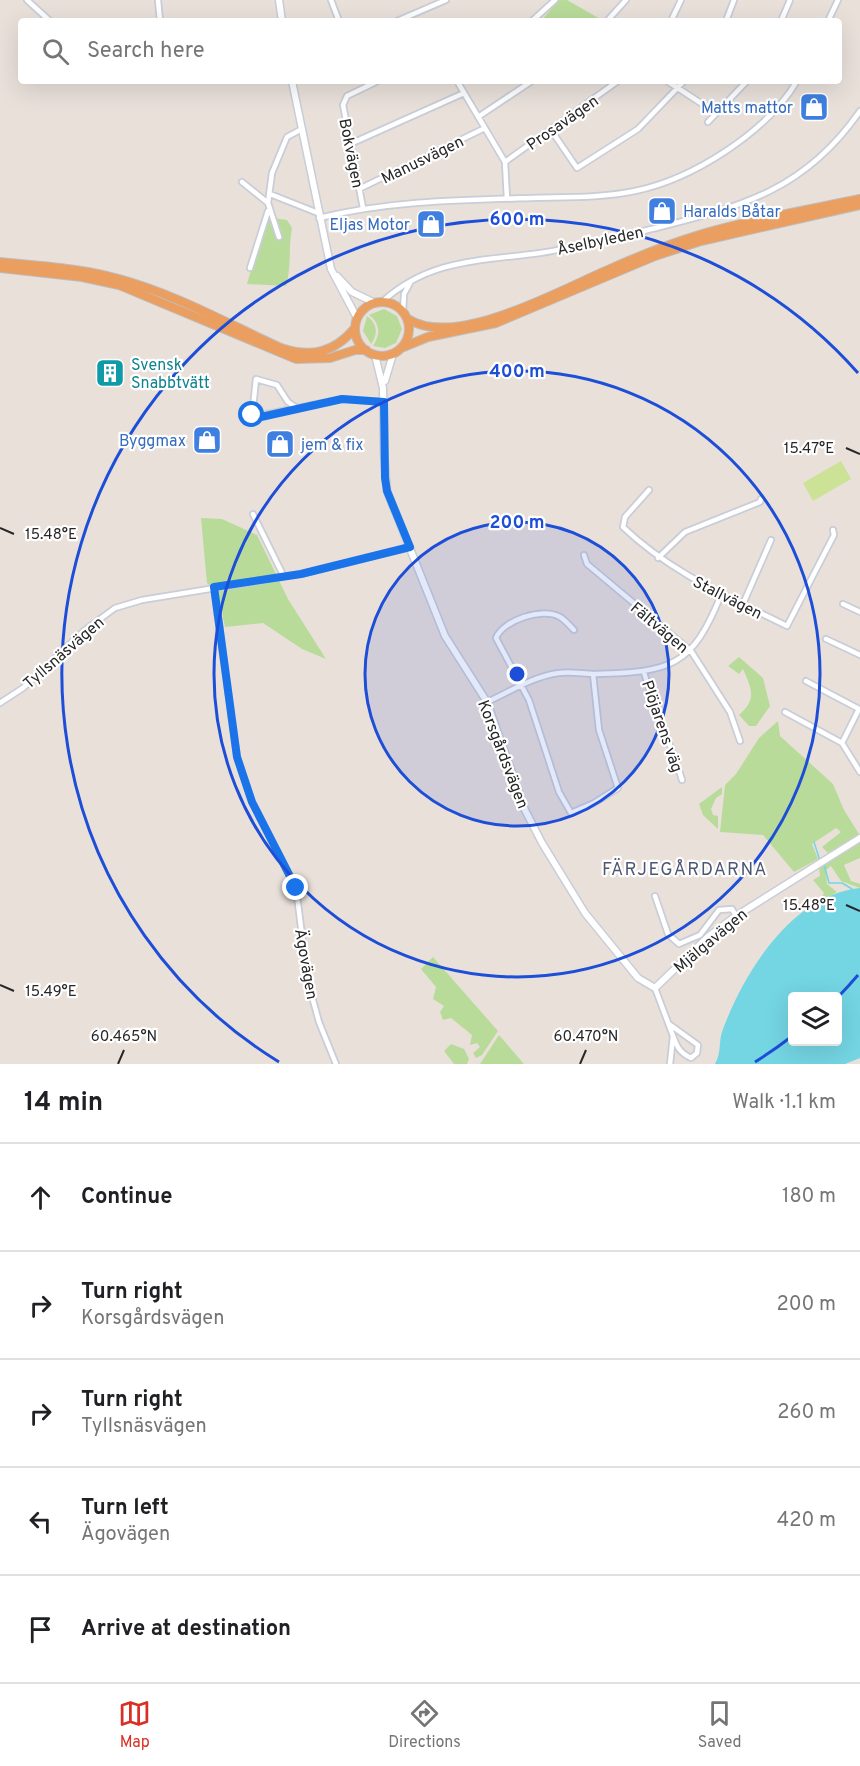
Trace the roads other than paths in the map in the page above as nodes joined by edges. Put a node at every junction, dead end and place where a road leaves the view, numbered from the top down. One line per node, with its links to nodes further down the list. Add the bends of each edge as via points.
1 (27, 0): 13 (street)
2 (158, 0): 14 (street)
3 (279, 0): 15 (street)
4 (331, 0): 16 (street)
5 (445, 0): 12 (street)
6 (555, 0): 19 (street)
7 (626, 0): 20 (street)
8 (681, 0): 21 (street)
9 (734, 0): 22 (street)
10 (790, 0): 23 (street)
11 (838, 0): 24 (street)
12 (417, 14): 17 (street); 18 (street)
13 (47, 18)
14 (160, 18)
15 (282, 18)
16 (338, 18)
17 (406, 18)
18 (419, 18)
19 (535, 18)
20 (610, 18)
21 (672, 18)
22 (727, 18)
23 (782, 18)
24 (829, 18)
25 (293, 84): 41 (street)
26 (372, 84): 43 (street, Bokvägen, via 347,96 343,105)
27 (459, 84): 35 (street)
28 (528, 84): 38 (street)
29 (614, 84): 42 (street, Prosavägen)
30 (672, 84): 34 (street)
31 (681, 84): 34 (street)
32 (744, 84): 37 (street)
33 (795, 84): 48 (street, via 763,122 733,146 678,177 637,191 600,196)
34 (678, 88): 37 (street); 42 (street, via 638,129 577,168)
35 (464, 93): 38 (street); 43 (street)
36 (860, 111): 60 (street, Åselbyleden, via 836,143 812,164 757,199 559,250 442,267)
37 (716, 113): 39 (street)
38 (478, 117): 40 (street)
39 (708, 122)
40 (485, 128): 44 (street); 46 (street, Manusvägen)
41 (302, 129): 47 (street, via 282,144); 54 (street)
42 (552, 130): 44 (street, Prosavägen)
43 (350, 144): 46 (street, Bokvägen)
44 (505, 162): 48 (street)
45 (242, 182): 50 (street)
46 (359, 189): 52 (street, Bokvägen)
47 (270, 194): 50 (street); 54 (street)
48 (507, 199): 52 (street)
49 (860, 199): 62 (highway, via 700,234 475,323 434,328 419,326)
50 (268, 203): 53 (street)
51 (860, 205): 65 (highway, via 701,241 654,256 496,323 428,337)
52 (363, 208): 54 (street)
53 (268, 211): 55 (street); 58 (street)
54 (319, 216): 59 (street)
55 (279, 237)
56 (0, 262): 64 (highway, via 120,279 298,353 327,351 343,342)
57 (0, 268): 66 (highway, via 118,285 296,359 330,358)
58 (250, 268)
59 (331, 269): 61 (street, via 352,292); 63 (street)
60 (412, 279): 61 (street, Åselbyleden); 62 (street, via 404,294)
61 (378, 302): 62 (highway, via 394,304); 63 (highway)
62 (406, 315): 65 (highway, via 409,333)
63 (357, 318): 64 (highway)
64 (355, 328): 66 (highway, via 359,343)
65 (401, 348): 67 (highway)
66 (366, 350): 68 (highway)
67 (393, 354): 68 (highway); 69 (street, Korsgårdsvägen)
68 (375, 355): 69 (street, Korsgårdsvägen)
69 (383, 388): 70 (street, Korsgårdsvägen)
70 (384, 402): 71 (street, via 342,399); 77 (street, Korsgårdsvägen, via 387,491)
71 (297, 408): 71 (street, via 277,385 256,379 252,417)
72 (649, 490): 79 (street, Stallvägen, via 622,522)
73 (761, 499): 79 (street, via 685,532)
74 (253, 514): 80 (street)
75 (833, 530): 83 (street, Stallvägen, via 834,535 787,626)
76 (771, 540): 83 (street)
77 (410, 547): 80 (street, Tyllsnäsvägen); 94 (street, Korsgårdsvägen, via 445,636)
78 (584, 555): 88 (street, Fältvägen, via 587,564)
79 (658, 558): 82 (street, Stallvägen)
80 (284, 577): 81 (street, Tyllsnäsvägen)
81 (214, 587): 95 (street, Tyllsnäsvägen, via 115,608 85,630 23,688); 109 (street, Ägovägen, via 237,757 252,802 296,888 308,982)
82 (722, 595): 83 (street, Stallvägen); 88 (street, via 708,627)
83 (743, 604)
84 (843, 604): 85 (street)
85 (860, 612)
86 (574, 630): 93 (street, via 559,616 545,613 531,615 498,633 498,646)
87 (826, 639): 89 (street)
88 (691, 651): 90 (street); 98 (street, Fältvägen, via 730,712)
89 (860, 655)
90 (644, 672): 91 (street); 102 (street, Plöjarens väg, via 651,701 673,748)
91 (592, 674): 93 (street, via 558,673); 93 (street, via 599,730 618,789 571,813 559,792)
92 (806, 681): 96 (street)
93 (522, 686): 94 (street)
94 (487, 702): 106 (street, Korsgårdsvägen, via 513,780 542,843 585,913 638,978)
95 (0, 703)
96 (860, 709): 99 (street)
97 (785, 712): 99 (street)
98 (740, 741)
99 (842, 742): 100 (street)
100 (858, 763): 101 (street)
101 (860, 772)
102 (682, 780)
103 (860, 838): 105 (street, Mjälgavägen)
104 (655, 896): 105 (street, via 668,934 679,944 708,928 715,912)
105 (734, 913): 106 (street, Mjälgavägen)
106 (655, 988): 107 (street)
107 (669, 1024): 108 (street); 108 (street, via 698,1045 698,1053 691,1058 684,1055)
108 (673, 1036): 110 (street)
109 (336, 1064)
110 (670, 1064)

